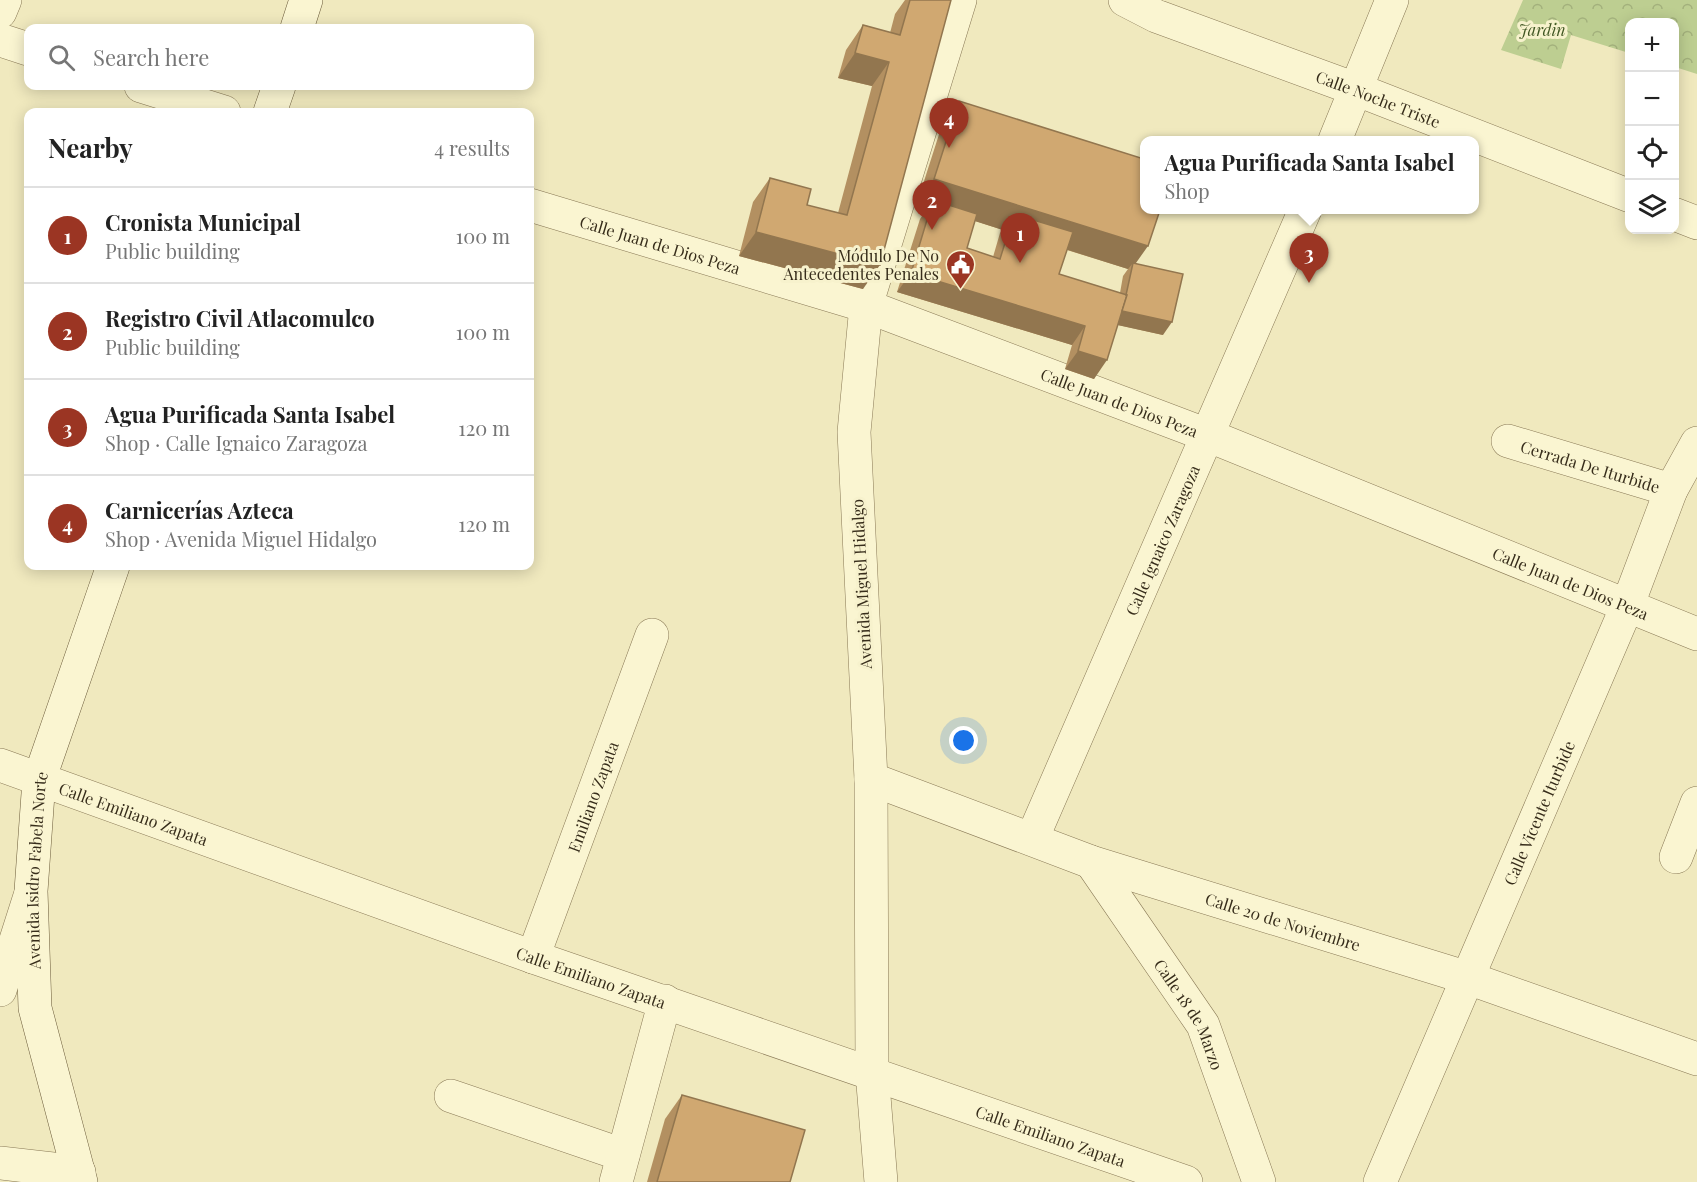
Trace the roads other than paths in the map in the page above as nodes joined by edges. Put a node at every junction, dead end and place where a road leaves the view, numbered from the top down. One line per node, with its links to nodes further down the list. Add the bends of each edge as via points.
1 (4, 0): 6 (street)
2 (306, 0): 7 (street)
3 (960, 0): 23 (street, Avenida Miguel Hidalgo)
4 (1125, 0): 12 (street, Calle Noche Triste, via 1156,16)
5 (1392, 0): 12 (street)
6 (0, 12)
7 (298, 24)
8 (0, 40): 9 (street)
9 (24, 48)
10 (154, 90): 13 (street)
11 (278, 90): 14 (street)
12 (1358, 90): 15 (street); 16 (street, Calle Noche Triste)
13 (211, 108)
14 (271, 108)
15 (1337, 136)
16 (1476, 136)
17 (1479, 137): 18 (street, Calle Noche Triste)
18 (1625, 194)
19 (534, 206): 23 (street, Calle Juan de Dios Peza)
20 (1303, 214): 24 (street, Calle Ignaico Zaragoza)
21 (1679, 216): 22 (street)
22 (1697, 223)
23 (866, 306): 24 (street, Calle Juan de Dios Peza); 33 (street, Avenida Miguel Hidalgo, via 854,432)
24 (1207, 435): 29 (street, Calle Juan de Dios Peza); 36 (street, Calle Ignaico Zaragoza)
25 (1508, 441): 27 (street, Cerrada De Iturbide)
26 (1697, 445): 27 (street, Calle Vicente Iturbide)
27 (1671, 490): 29 (street, Calle Vicente Iturbide)
28 (112, 570): 34 (street, Avenida Isidro Fabela Norte)
29 (1628, 604): 30 (street, Calle Juan de Dios Peza); 41 (street, Calle Vicente Iturbide)
30 (1697, 634)
31 (651, 635): 40 (street, Emiliano Zapata)
32 (0, 765): 34 (street, Calle Emiliano Zapata)
33 (871, 779): 36 (street, Calle 20 de Noviembre); 45 (street, Avenida Miguel Hidalgo)
34 (39, 780): 39 (street, Avenida Isidro Fabela Norte); 40 (street, Calle Emiliano Zapata)
35 (1697, 803): 37 (street)
36 (1032, 839): 38 (street, Calle 20 de Noviembre)
37 (1676, 857)
38 (1091, 862): 41 (street, Calle 20 de Noviembre); 52 (street, Calle 18 de Marzo, via 1203,1025)
39 (32, 891): 42 (street); 49 (street, Avenida Isidro Fabela Norte, via 35,1008)
40 (533, 957): 43 (street, Calle Emiliano Zapata)
41 (1468, 978): 44 (street, Calle 20 de Noviembre); 53 (street, Calle Vicente Iturbide)
42 (0, 990)
43 (665, 1001): 45 (street, Calle Emiliano Zapata); 48 (street)
44 (1697, 1059)
45 (872, 1072): 50 (street, Avenida Miguel Hidalgo); 51 (street, Calle Emiliano Zapata)
46 (451, 1095): 48 (street)
47 (0, 1163): 49 (street)
48 (619, 1168)
49 (80, 1177)
50 (881, 1182)
51 (1186, 1182)
52 (1259, 1182)
53 (1380, 1182)

